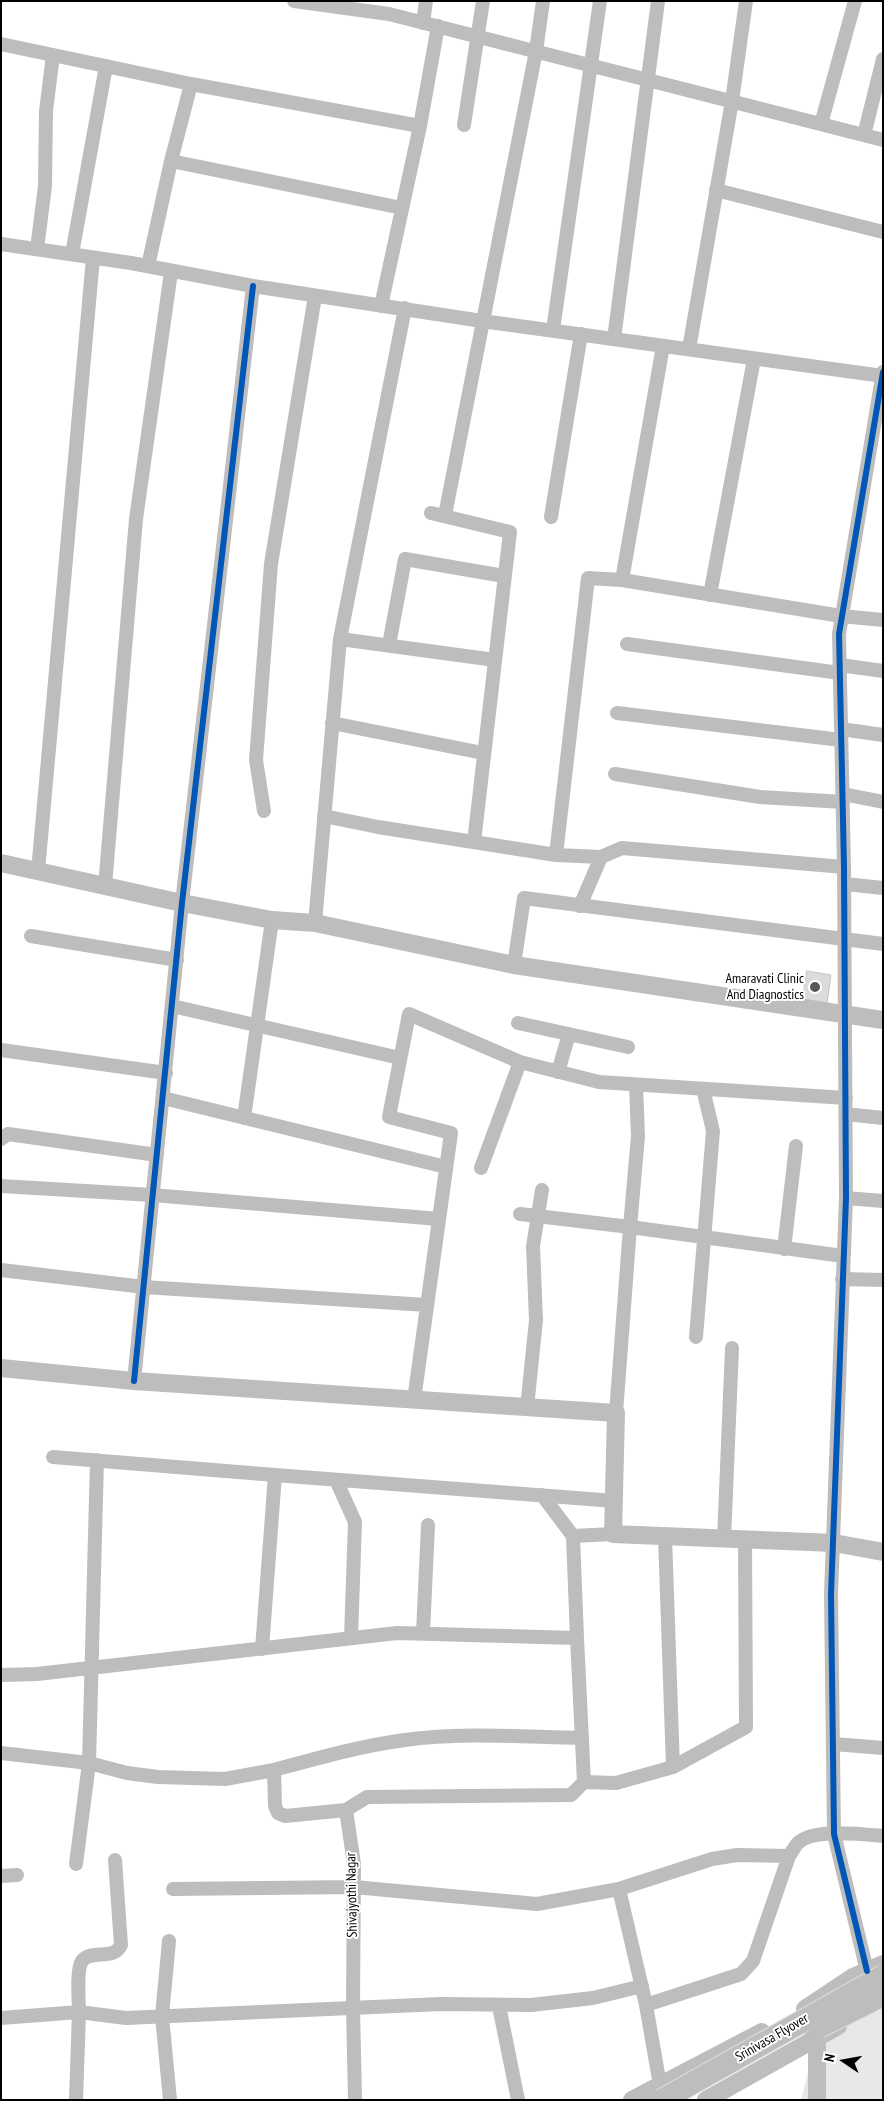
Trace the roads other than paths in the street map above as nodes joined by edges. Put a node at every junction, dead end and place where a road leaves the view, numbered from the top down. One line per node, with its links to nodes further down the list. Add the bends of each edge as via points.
1 (294, 1): 9 (street, via 389,14)
2 (426, 1): 9 (street)
3 (483, 1): 11 (street)
4 (543, 1): 13 (street)
5 (600, 1): 16 (street)
6 (658, 1): 18 (street)
7 (746, 1): 20 (street)
8 (855, 1): 21 (street)
9 (423, 23): 10 (street)
10 (438, 26): 11 (street); 23 (street)
11 (478, 36): 13 (street); 22 (street)
12 (1, 44): 14 (street)
13 (536, 51): 16 (street); 40 (street)
14 (52, 55): 17 (street); 31 (street, via 46,111 45,186)
15 (883, 59): 24 (street)
16 (591, 65): 18 (street); 41 (street)
17 (106, 66): 19 (street); 32 (street)
18 (647, 79): 20 (street); 43 (street)
19 (191, 84): 23 (street); 26 (street)
20 (732, 101): 21 (street); 27 (street)
21 (821, 124): 24 (street)
22 (464, 125)
23 (420, 126): 28 (street)
24 (864, 135): 25 (street)
25 (883, 140)
26 (171, 161): 28 (street); 34 (street)
27 (716, 190): 29 (street); 45 (street)
28 (402, 208): 38 (street)
29 (883, 232)
30 (1, 244): 31 (street)
31 (37, 249): 32 (street)
32 (72, 254): 33 (street)
33 (93, 258): 34 (street); 75 (street)
34 (148, 266): 35 (street)
35 (171, 272): 36 (street); 77 (street, via 136,519)
36 (253, 286): 37 (street); 79 (street)
37 (315, 296): 38 (street); 68 (street, via 271,564 256,760)
38 (381, 306): 39 (street)
39 (405, 308): 40 (street); 54 (street)
40 (482, 321): 41 (street); 49 (street, via 438,514 510,532)
41 (553, 330): 42 (street)
42 (581, 334): 43 (street); 48 (street)
43 (614, 339): 44 (street)
44 (663, 346): 45 (street); 50 (street)
45 (689, 350): 46 (street)
46 (754, 358): 47 (street); 51 (street)
47 (882, 375): 52 (street)
48 (550, 517)
49 (504, 576): 56 (street, via 405,559); 57 (street)
50 (622, 580): 51 (street); 71 (street, via 588,578)
51 (710, 595): 52 (street)
52 (841, 616): 53 (street); 58 (street)
53 (883, 620)
54 (340, 638): 56 (street); 61 (street)
55 (628, 644): 58 (street)
56 (389, 645): 57 (street)
57 (495, 660): 64 (street)
58 (840, 669): 59 (street); 62 (street)
59 (883, 671)
60 (617, 713): 62 (street)
61 (332, 723): 64 (street); 69 (street)
62 (841, 734): 63 (street); 66 (street)
63 (883, 735)
64 (483, 753): 70 (street)
65 (615, 774): 66 (street, via 760,798)
66 (843, 798): 67 (street); 74 (street)
67 (883, 802)
68 (264, 811)
69 (324, 816): 70 (street); 82 (street)
70 (474, 842): 71 (street)
71 (556, 855): 72 (street)
72 (601, 857): 74 (street, via 622,848); 80 (street)
73 (1, 863): 75 (street)
74 (844, 867): 76 (street)
75 (38, 871): 77 (street)
76 (844, 884): 78 (street); 84 (street)
77 (105, 886): 79 (street)
78 (883, 888)
79 (182, 903): 81 (street); 86 (street)
80 (580, 906): 84 (street); 87 (street, via 524,898)
81 (272, 920): 82 (street); 92 (street)
82 (315, 923): 87 (street)
83 (31, 936): 86 (street)
84 (845, 941): 85 (street); 89 (street)
85 (883, 944)
86 (177, 960): 88 (street)
87 (514, 965): 89 (street)
88 (172, 1006): 92 (street); 99 (street)
89 (845, 1014): 90 (street); 103 (street)
90 (883, 1020)
91 (518, 1023): 93 (street)
92 (257, 1026): 96 (street); 105 (street)
93 (569, 1034): 94 (street); 98 (street)
94 (628, 1047)
95 (1, 1050): 99 (street)
96 (400, 1058): 97 (street, via 409,1014); 110 (street, via 389,1117 450,1133)
97 (520, 1062): 98 (street); 111 (street)
98 (558, 1072): 100 (street, via 599,1082)
99 (166, 1073): 102 (street)
100 (636, 1085): 101 (street); 120 (street, via 638,1136)
101 (703, 1089): 103 (street); 121 (street, via 713,1131)
102 (163, 1098): 105 (street); 109 (street)
103 (846, 1098): 104 (street)
104 (846, 1114): 106 (street); 115 (street)
105 (244, 1118): 110 (street)
106 (883, 1118)
107 (1, 1139): 109 (street, via 8,1134)
108 (796, 1146): 122 (street)
109 (157, 1156): 114 (street)
110 (446, 1167): 119 (street)
111 (481, 1168)
112 (1, 1186): 114 (street)
113 (542, 1190): 118 (street)
114 (152, 1196): 119 (street); 127 (street)
115 (846, 1198): 116 (street); 123 (street)
116 (883, 1201)
117 (520, 1214): 118 (street)
118 (538, 1216): 120 (street); 134 (street, via 534,1246 536,1320)
119 (439, 1219): 128 (street)
120 (630, 1228): 121 (street); 135 (street)
121 (703, 1238): 122 (street); 129 (street)
122 (784, 1249): 123 (street)
123 (843, 1256): 125 (street)
124 (1, 1270): 127 (street)
125 (842, 1279): 126 (street); 148 (street)
126 (883, 1280)
127 (144, 1287): 128 (street); 132 (street)
128 (427, 1305): 133 (street)
129 (696, 1337)
130 (732, 1348): 146 (street)
131 (1, 1368): 132 (street)
132 (134, 1381): 133 (street)
133 (414, 1400): 134 (street)
134 (527, 1408): 135 (street)
135 (616, 1414): 141 (street)
136 (52, 1457): 137 (street)
137 (97, 1460): 138 (street); 154 (street)
138 (275, 1475): 139 (street); 153 (street)
139 (336, 1480): 140 (street); 151 (street, via 355,1522)
140 (542, 1496): 141 (street); 144 (street)
141 (615, 1501): 143 (street)
142 (428, 1525): 150 (street)
143 (613, 1534): 144 (street); 145 (street)
144 (573, 1536): 152 (street)
145 (665, 1536): 146 (street); 161 (street)
146 (724, 1539): 147 (street)
147 (745, 1540): 148 (street); 161 (street, via 746,1727)
148 (834, 1543): 149 (street); 157 (street, via 831,1594)
149 (883, 1552)
150 (423, 1633): 151 (street); 152 (street)
151 (351, 1638): 153 (street)
152 (577, 1638): 156 (street)
153 (262, 1649): 154 (street)
154 (90, 1668): 155 (street); 160 (street)
155 (1, 1675)
156 (582, 1738): 162 (street, via 455,1736 407,1740 356,1748); 163 (street)
157 (834, 1744): 158 (street); 165 (street)
158 (883, 1748)
159 (1, 1753): 160 (street)
160 (88, 1763): 162 (street, via 127,1773 204,1780); 169 (street)
161 (673, 1767): 163 (street, via 616,1782)
162 (274, 1770): 164 (street, via 278,1813 285,1816)
163 (584, 1782): 164 (street, via 571,1795 367,1797)
164 (346, 1810): 172 (street, Shivajyothi Nagar)
165 (834, 1834): 166 (street); 167 (street, via 809,1836 798,1842); 176 (street)
166 (883, 1836)
167 (789, 1856): 173 (street, via 737,1855 712,1859); 180 (street, via 753,1961 747,1969 741,1974)
168 (115, 1860): 184 (street, via 121,1945 112,1953 87,1957 82,1961)
169 (76, 1864)
170 (17, 1875): 171 (street)
171 (1, 1876)
172 (354, 1887): 173 (street, via 537,1904); 174 (street); 182 (street, Shivajyothi Nagar)
173 (619, 1889): 177 (street)
174 (173, 1890)
175 (169, 1941): 185 (street)
176 (878, 1970): 183 (street, via 853,1977); 188 (main road, Srinivasa Flyover, bridge)
177 (642, 1986): 180 (street); 181 (street, via 593,1998)
178 (883, 1995): 194 (main road, Srinivasa Flyover, bridge, via 806,2033)
179 (883, 2003): 187 (street)
180 (646, 2005): 188 (street)
181 (498, 2006): 182 (street); 192 (street)
182 (353, 2007): 185 (street); 191 (street, Shivajyothi Nagar)
183 (801, 2011): 187 (street); 188 (street)
184 (79, 2012): 185 (street, via 126,2018); 186 (street); 189 (street)
185 (162, 2016): 190 (street)
186 (1, 2018)
187 (817, 2037): 195 (street); 196 (street)
188 (661, 2092): 193 (street)
189 (76, 2100)
190 (170, 2100)
191 (355, 2100)
192 (518, 2100)
193 (632, 2100)
194 (692, 2100)
195 (706, 2100)
196 (817, 2100)

